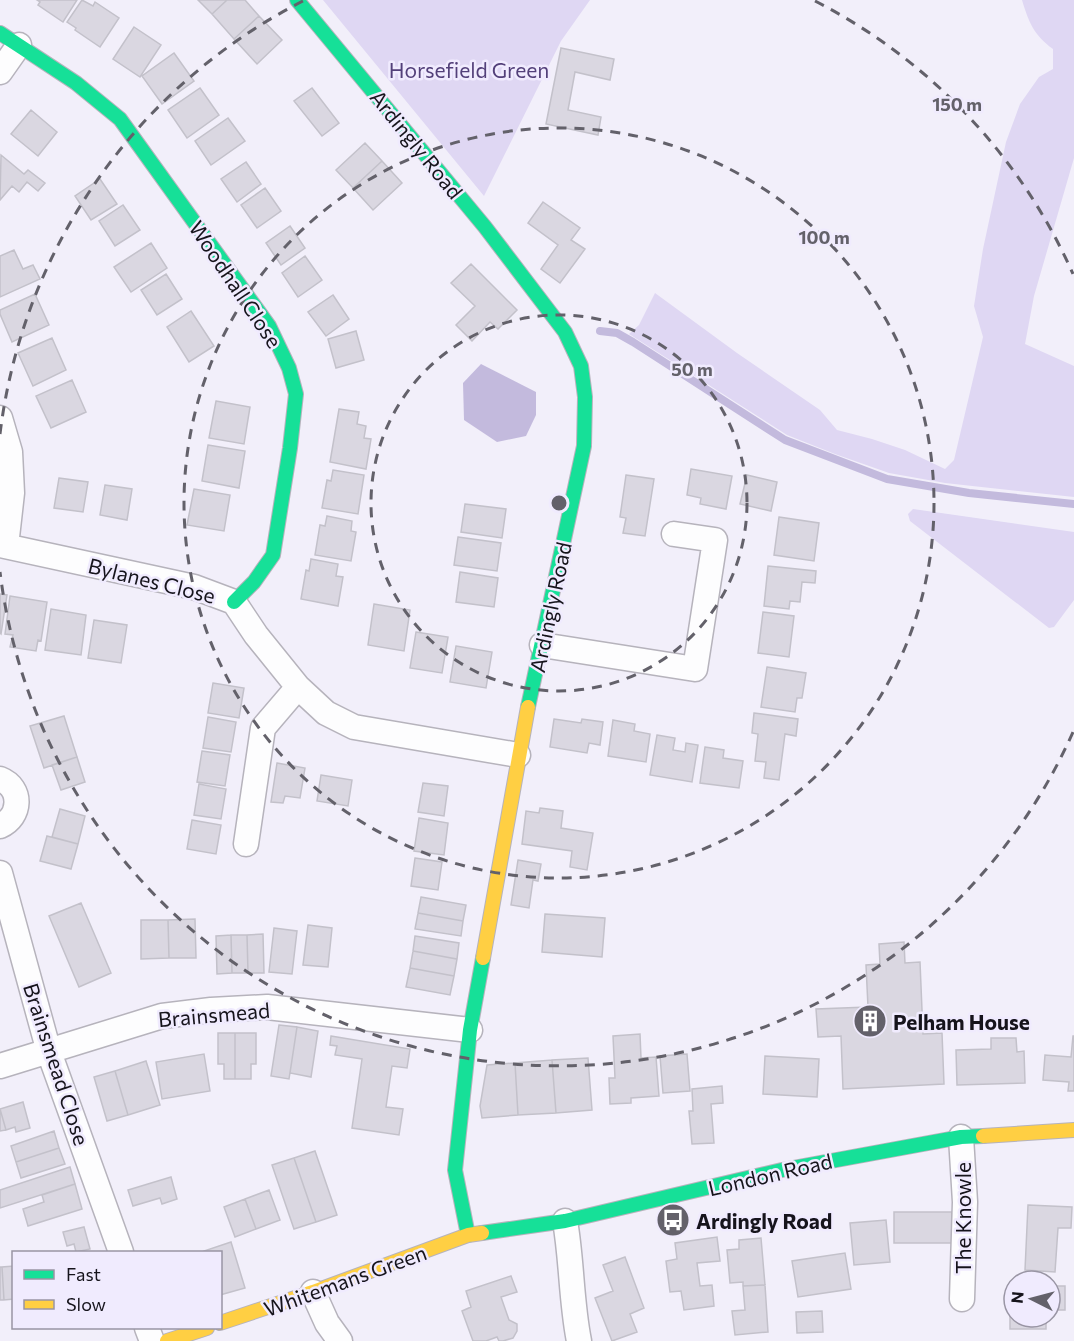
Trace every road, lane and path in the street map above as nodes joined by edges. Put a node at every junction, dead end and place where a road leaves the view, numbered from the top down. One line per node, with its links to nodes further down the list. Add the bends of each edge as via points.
1 (297, 0): 8 (street, Ardingly Road, via 485,227 565,332 581,366 584,446)
2 (9, 39): 3 (street); 7 (street, Woodhall Close, via 76,83 120,119 269,326 289,368 296,394 273,555)
3 (0, 72)
4 (0, 418): 6 (street, via 10,452 12,493)
5 (674, 534): 8 (street, via 715,540 695,669)
6 (3, 545): 7 (street, Bylanes Close, via 194,587)
7 (234, 602): 9 (street, Bylanes Close)
8 (542, 645): 10 (street, Ardingly Road)
9 (298, 687): 10 (street, Bylanes Close, via 326,713 354,727); 13 (street, via 264,728)
10 (518, 755): 15 (street, Ardingly Road)
11 (0, 779): 12 (street, via 11,786 17,801 14,816)
12 (0, 826)
13 (246, 844)
14 (0, 873): 16 (street, Brainsmead Close)
15 (470, 1030): 16 (street, Brainsmead, via 267,1006 162,1016); 21 (street, Ardingly Road, via 455,1170)
16 (49, 1052): 17 (street, Brainsmead); 22 (street, Brainsmead Close)
17 (0, 1066)
18 (1074, 1130): 19 (street, London Road)
19 (961, 1137): 20 (street, London Road, via 794,1168); 24 (street, The Knowle, via 966,1202)
20 (565, 1221): 21 (street, London Road); 29 (street)
21 (468, 1235): 23 (street, Whitemans Green)
22 (121, 1251)
23 (312, 1292): 25 (street, Whitemans Green); 28 (street)
24 (962, 1299)
25 (222, 1322)
26 (204, 1329): 27 (street)
27 (167, 1341)
28 (340, 1341)
29 (579, 1341)

